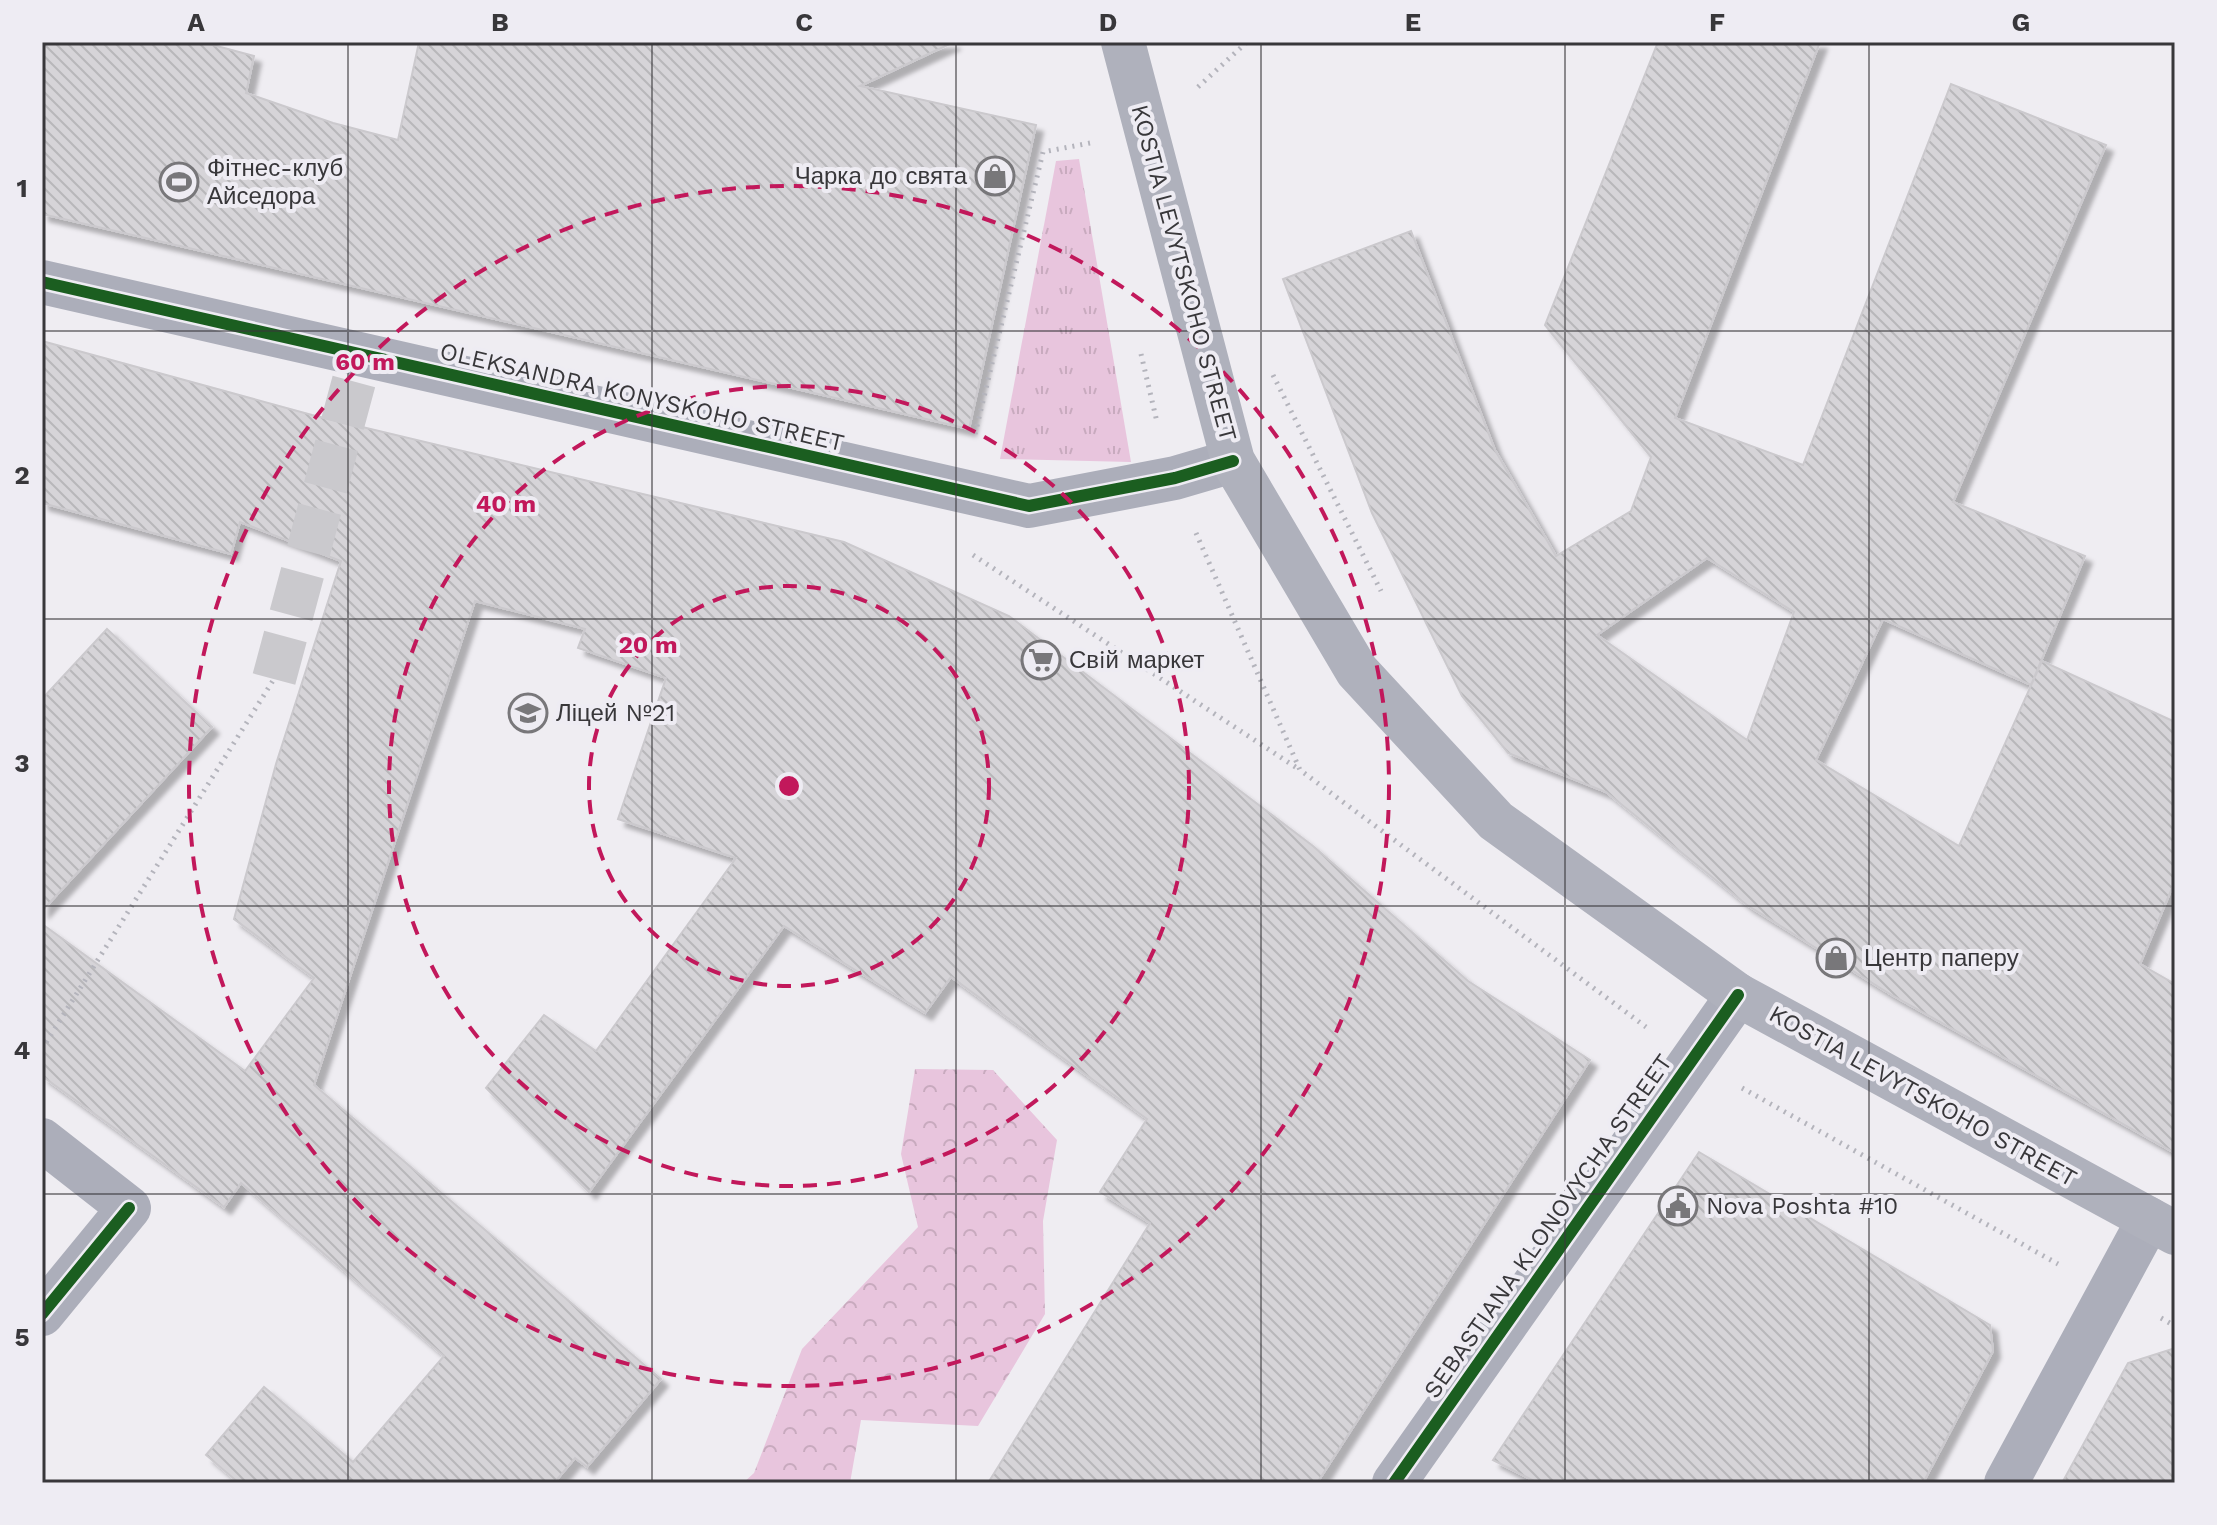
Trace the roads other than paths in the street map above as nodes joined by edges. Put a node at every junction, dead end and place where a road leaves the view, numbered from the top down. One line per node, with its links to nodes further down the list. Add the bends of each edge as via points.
1 (1123, 42): 3 (main road, KOSTIA LEVYTSKOHO STREET)
2 (42, 282): 3 (street, OLEKSANDRA KONYSKOHO STREET, via 1029,506 1175,478)
3 (1233, 461): 4 (main road, KOSTIA LEVYTSKOHO STREET, via 1357,671 1496,821)
4 (1738, 995): 6 (main road, KOSTIA LEVYTSKOHO STREET); 8 (street, SEBASTIANA KLONOVYCHA STREET)
5 (42, 1140): 7 (street, via 129,1208)
6 (2162, 1226): 9 (street)
7 (42, 1314)
8 (1405, 1480)
9 (2006, 1483)

